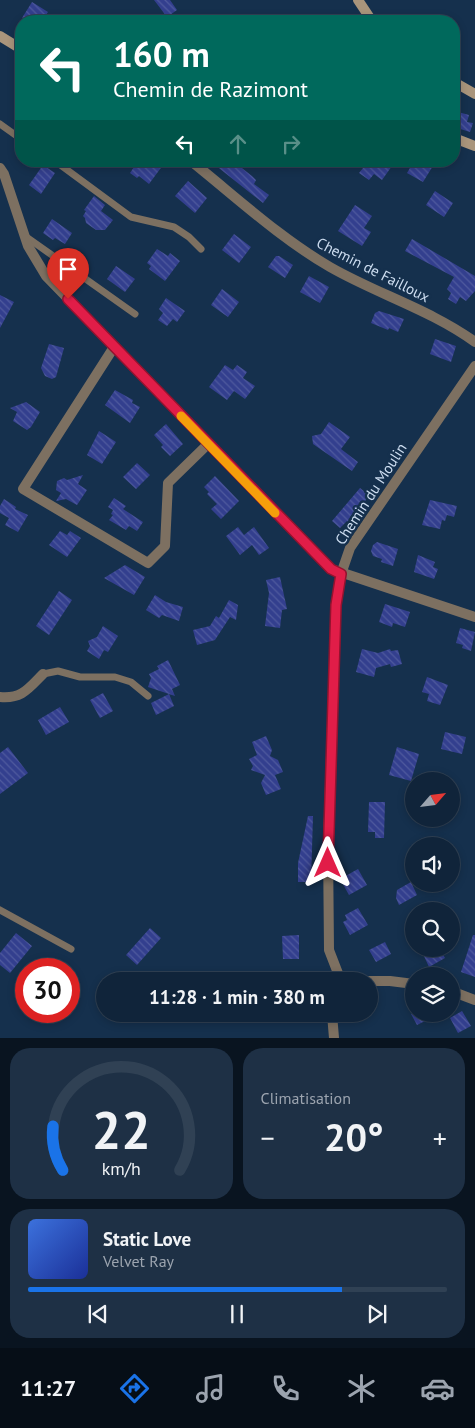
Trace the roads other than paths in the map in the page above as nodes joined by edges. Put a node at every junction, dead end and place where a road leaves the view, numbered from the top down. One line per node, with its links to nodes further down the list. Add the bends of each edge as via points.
1 (358, 0): 2 (main road)
2 (368, 15)
3 (0, 36): 4 (main road)
4 (15, 45)
5 (460, 85): 6 (main road)
6 (475, 94)
7 (0, 124): 8 (lane)
8 (15, 134)
9 (460, 140): 10 (main road)
10 (475, 146)
11 (63, 167): 15 (lane, via 131,217 174,227)
12 (198, 167): 17 (street, Chemin de Failloux, via 303,251 454,328)
13 (0, 168): 14 (street)
14 (25, 236): 16 (lane); 18 (street, via 46,276)
15 (201, 249)
16 (135, 314)
17 (475, 342)
18 (114, 347): 20 (street); 20 (street, via 23,488 148,562 165,546 168,483)
19 (475, 366): 21 (street, Chemin du Moulin, via 350,548)
20 (208, 444): 21 (street, via 331,569)
21 (341, 574): 22 (street); 28 (street, Chemin du Moulin, via 336,605 328,846 329,950)
22 (475, 617)
23 (43, 674): 24 (lane, via 58,671 80,677 115,677 131,682); 25 (street, via 23,694)
24 (148, 696)
25 (0, 698)
26 (0, 910): 27 (lane)
27 (71, 949)
28 (338, 972)
29 (378, 981): 30 (street)
30 (405, 983)
31 (460, 995): 32 (street)
32 (475, 1000)
33 (333, 1022): 34 (street)
34 (334, 1038)

